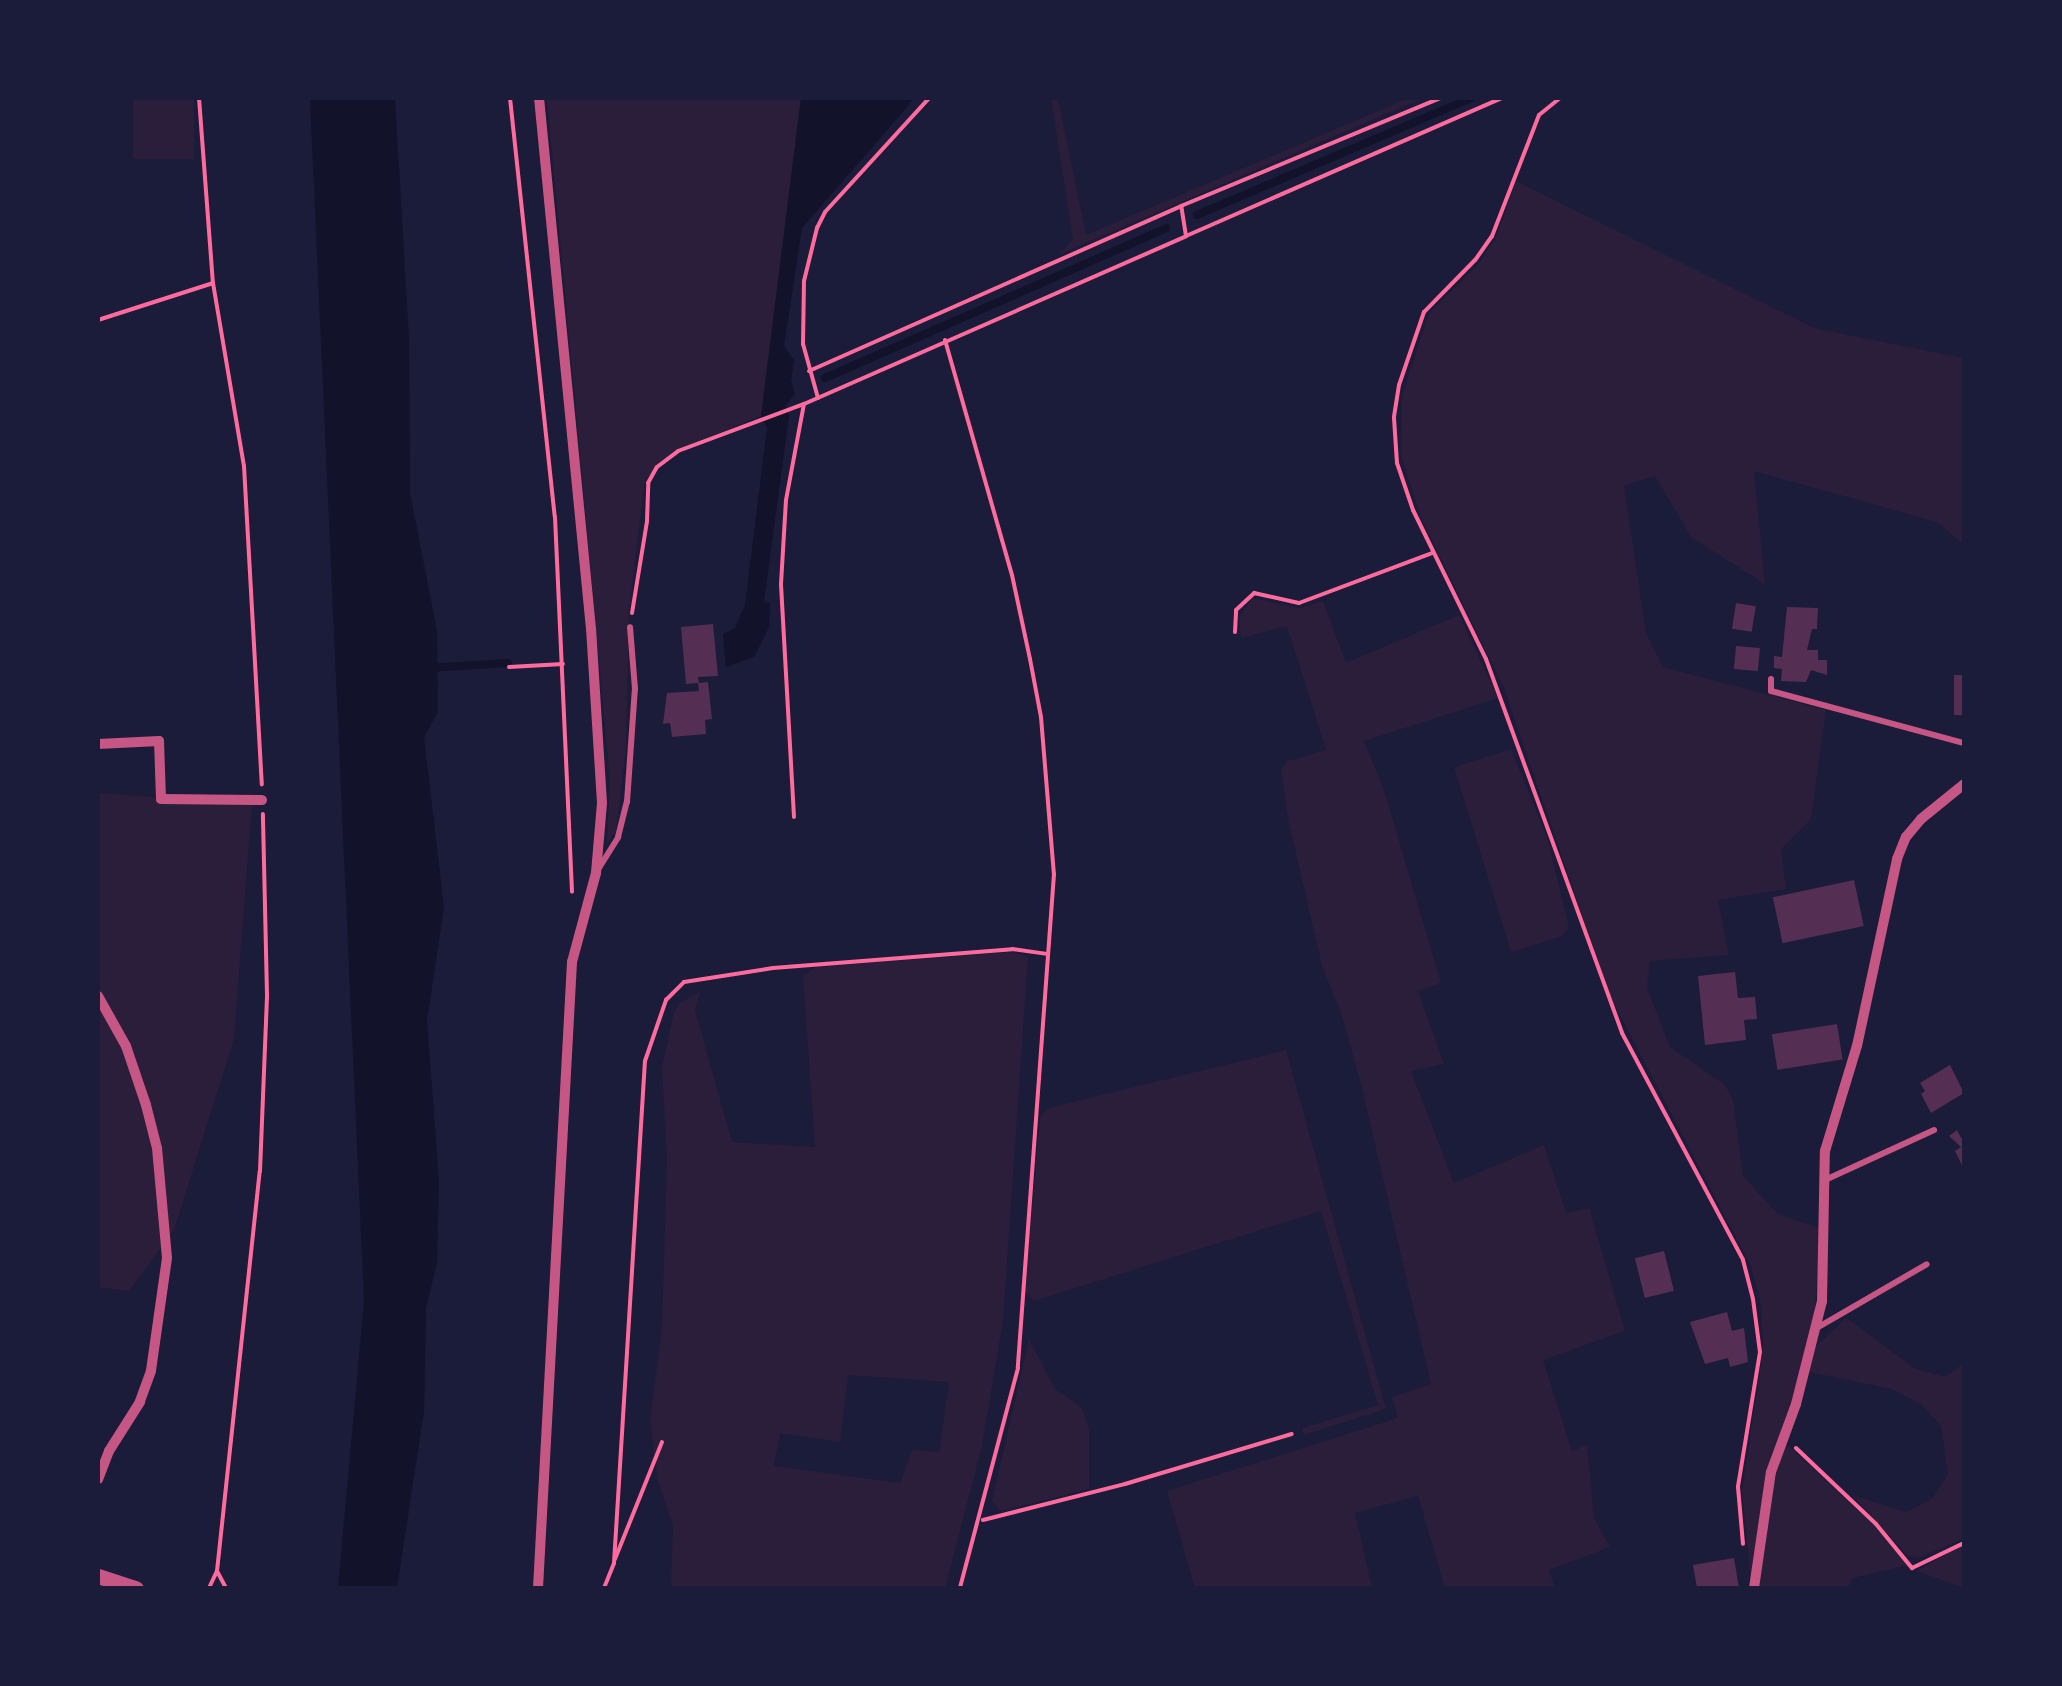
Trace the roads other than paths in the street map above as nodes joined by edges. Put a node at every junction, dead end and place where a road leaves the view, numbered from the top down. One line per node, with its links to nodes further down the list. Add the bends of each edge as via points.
1 (540, 98): 8 (street, via 596,694 602,802)
2 (630, 626): 8 (lane, via 635,689 627,802 618,837)
3 (1771, 679): 5 (lane, via 1770,691)
4 (98, 744): 7 (street, via 159,740 161,798)
5 (1964, 744)
6 (1964, 784): 11 (street, via 1921,819 1897,859 1858,1046 1825,1151)
7 (262, 800)
8 (596, 874): 17 (street, via 572,962)
9 (98, 996): 14 (street, via 126,1046 146,1105 157,1148 167,1258 150,1371)
10 (1934, 1130): 11 (lane)
11 (1825, 1180): 13 (street, via 1822,1301)
12 (1926, 1264): 13 (lane)
13 (1814, 1329): 18 (street, via 1770,1472)
14 (98, 1479)
15 (98, 1576): 16 (street)
16 (136, 1588)
17 (538, 1588)
18 (1754, 1588)

